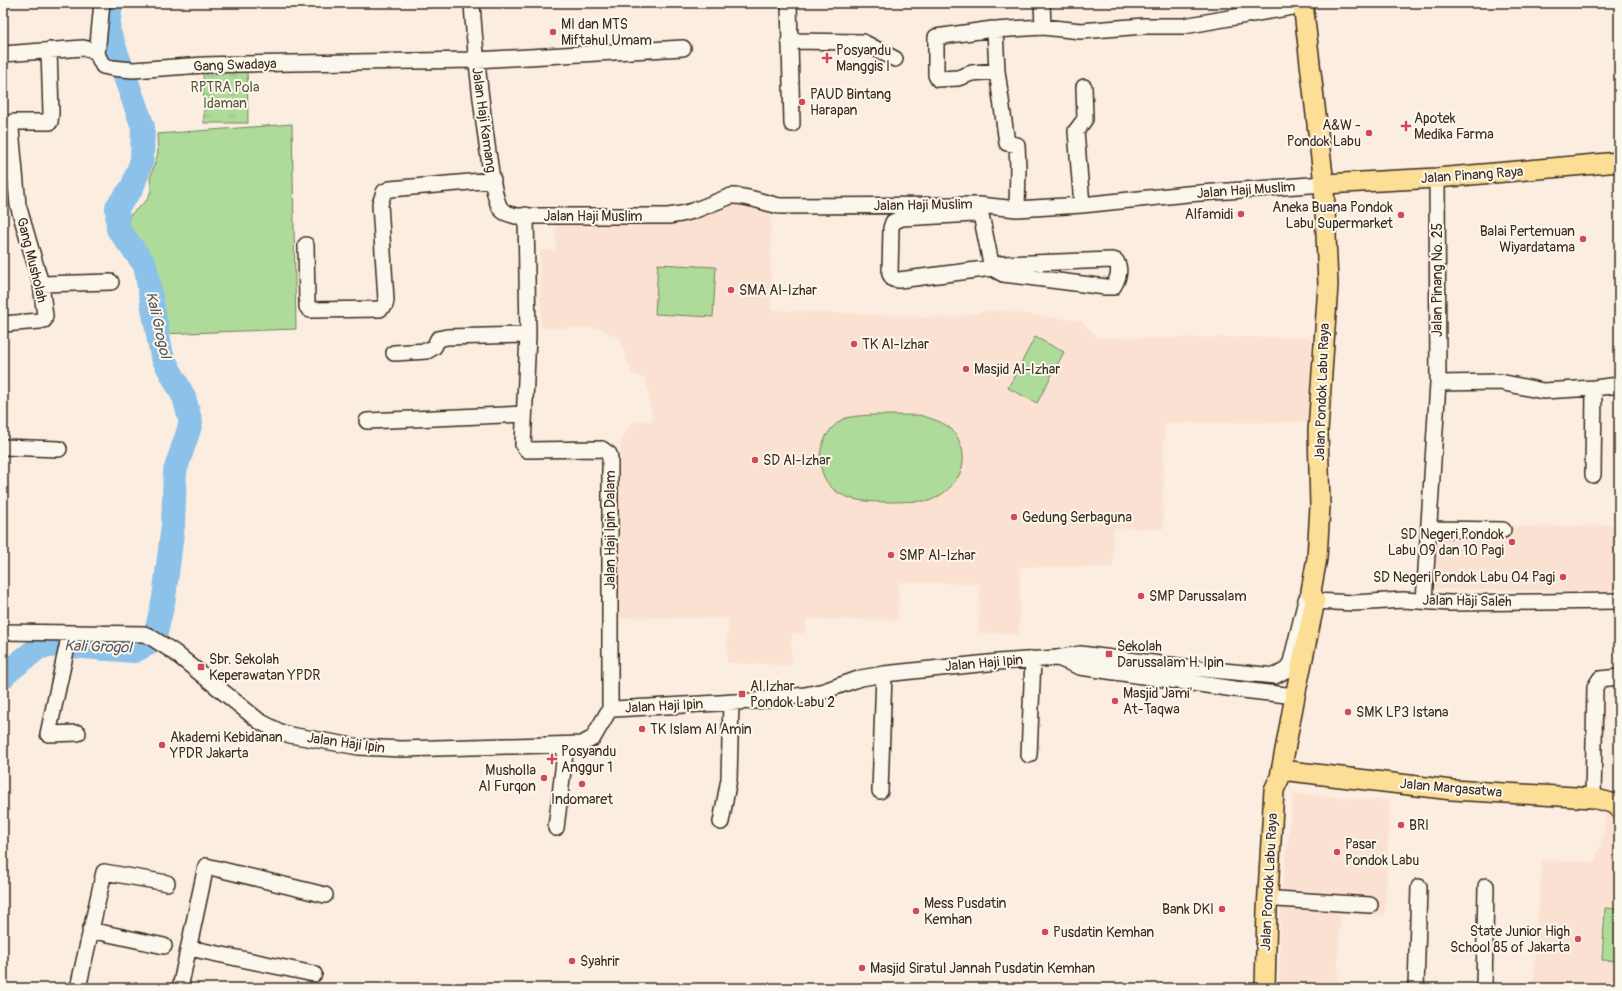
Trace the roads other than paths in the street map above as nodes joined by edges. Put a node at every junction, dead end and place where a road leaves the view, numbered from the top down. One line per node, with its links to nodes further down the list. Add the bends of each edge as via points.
1 (102, 3): 12 (street)
2 (472, 3): 14 (street, Jalan Haji Kamang)
3 (789, 3): 8 (street)
4 (1042, 3): 6 (street)
5 (1304, 4): 6 (street, via 1184,26 1081,31); 22 (main road, Jalan Pondok Labu Raya)
6 (1043, 27): 7 (street)
7 (995, 30): 15 (street); 15 (street, via 993,28 936,37 936,75 938,79 958,78 972,73)
8 (789, 41): 13 (street, via 862,42); 17 (street)
9 (683, 48): 14 (street, Gang Swadaya)
10 (49, 50): 11 (street); 12 (street, via 83,48); 31 (street, Gang Musholah, via 50,122 13,122 12,129 18,205)
11 (3, 54)
12 (97, 54): 14 (street, Gang Swadaya, via 103,66 133,70 211,64)
13 (894, 59)
14 (476, 60): 20 (street, Jalan Haji Kamang)
15 (997, 71): 26 (street, via 1007,143 1017,145)
16 (1084, 87): 24 (street, via 1085,119 1076,131)
17 (792, 124)
18 (1619, 162): 19 (main road, Jalan Pinang Raya)
19 (1437, 178): 21 (main road, Jalan Pinang Raya); 35 (street, Jalan Pinang No. 25)
20 (492, 180): 27 (street, Jalan Haji Kamang, via 502,211); 28 (street, via 390,188 384,192 380,204 386,300 380,309 310,310 307,307)
21 (1346, 182): 22 (main road, Jalan Pinang Raya); 23 (main road, via 1334,188)
22 (1324, 184): 23 (main road, Jalan Pondok Labu Raya); 24 (street, Jalan Haji Muslim, via 1219,191)
23 (1325, 204): 45 (main road, Jalan Pondok Labu Raya, via 1328,285 1318,430 1320,506)
24 (1082, 206): 26 (street, Jalan Haji Muslim)
25 (980, 209): 26 (street, Jalan Haji Muslim); 27 (street, Jalan Haji Muslim, via 780,206 752,198 731,196 693,211 668,216); 29 (street); 29 (street, via 902,218 893,222 890,274 893,279 899,280)
26 (1017, 209)
27 (526, 215): 33 (street, Jalan Haji Ipin Dalam)
28 (306, 245)
29 (992, 268): 29 (street, via 1002,264 1112,260 1118,264 1119,276 1113,287 1106,287 1003,274)
30 (111, 282): 31 (street)
31 (41, 284): 32 (street, Gang Musholah, via 44,320)
32 (3, 324)
33 (528, 335): 34 (street, via 447,336 438,339 434,347 427,351); 38 (street, Jalan Haji Ipin Dalam)
34 (394, 353)
35 (1438, 383): 37 (street, via 1500,382 1543,391); 43 (street, Jalan Pinang No. 25)
36 (1619, 385): 37 (street)
37 (1594, 388): 42 (street)
38 (524, 414): 39 (street); 56 (street, Jalan Haji Ipin Dalam, via 523,445 527,450 602,449 610,458)
39 (367, 421)
40 (3, 447): 41 (street)
41 (59, 449)
42 (1593, 475)
43 (1430, 529): 44 (street); 46 (street, Jalan Pinang No. 25)
44 (1503, 530)
45 (1313, 596): 46 (street, Jalan Haji Saleh, via 1354,603); 52 (street, Jalan Haji Ipin, via 1306,600 1294,654 1286,670 1275,676); 54 (main road, Jalan Pondok Labu Raya)
46 (1424, 601): 47 (street, Jalan Haji Saleh)
47 (1619, 601)
48 (3, 632): 49 (street)
49 (68, 644): 57 (street, via 48,734); 58 (street, Jalan Haji Ipin, via 138,633 149,636 174,652 260,721 290,735 381,749)
50 (1033, 659): 51 (street, Jalan Haji Ipin); 52 (street, Jalan Haji Ipin, via 1057,658 1080,667); 59 (street)
51 (884, 674): 55 (street, Jalan Haji Ipin, via 804,695); 61 (street)
52 (1191, 675): 54 (street, Jalan Haji Ipin)
53 (1619, 677): 62 (street, via 1600,679 1595,687)
54 (1295, 696): 60 (main road, Jalan Pondok Labu Raya)
55 (731, 702): 56 (street, Jalan Haji Ipin); 64 (street, via 729,779)
56 (610, 710): 58 (street, Jalan Haji Ipin, via 590,741)
57 (78, 733)
58 (566, 744): 65 (street)
59 (1029, 755)
60 (1282, 780): 62 (main road, Jalan Margasatwa); 71 (main road, Jalan Pondok Labu Raya, via 1274,790 1278,810)
61 (880, 791)
62 (1593, 798): 63 (main road, Jalan Margasatwa, via 1615,804)
63 (1619, 808)
64 (721, 822)
65 (556, 828)
66 (167, 883): 72 (street, via 104,872)
67 (1486, 886): 81 (street)
68 (1419, 887): 80 (street)
69 (325, 895): 74 (street, via 206,866)
70 (1370, 905): 71 (street)
71 (1274, 907): 78 (main road, Jalan Pondok Labu Raya); 79 (main road, Jalan Pondok Labu Raya)
72 (90, 930): 73 (street); 76 (street)
73 (164, 946)
74 (189, 948): 75 (street); 77 (street)
75 (314, 974)
76 (78, 988)
77 (180, 988)
78 (1265, 988)
79 (1274, 988)
80 (1416, 988)
81 (1484, 988)

